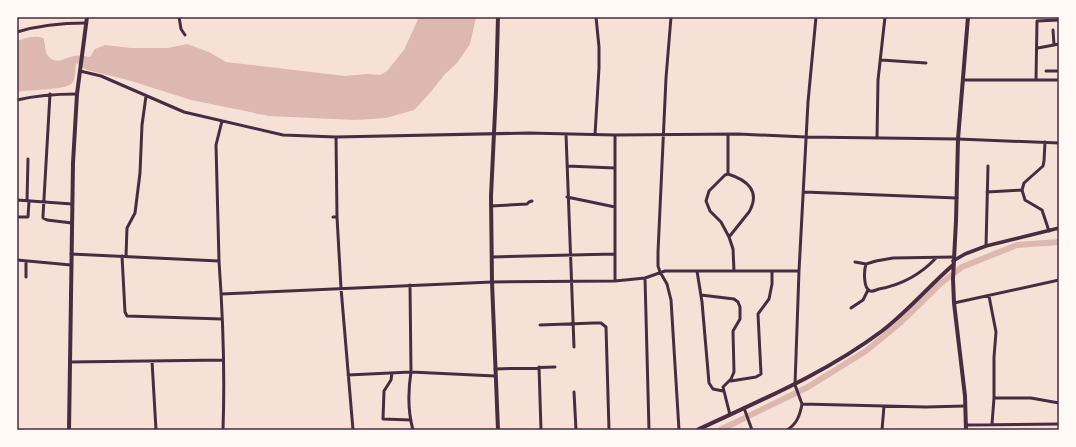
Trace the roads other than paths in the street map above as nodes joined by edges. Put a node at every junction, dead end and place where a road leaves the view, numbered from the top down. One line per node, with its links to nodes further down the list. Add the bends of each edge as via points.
1 (87, 17): 10 (main road)
2 (179, 17): 13 (street)
3 (498, 17): 30 (main road)
4 (596, 17): 33 (street, via 599,68)
5 (671, 17): 35 (street)
6 (816, 17): 37 (street)
7 (885, 17): 17 (street)
8 (968, 17): 22 (main road)
9 (1059, 20): 16 (street, via 1038,21)
10 (86, 23): 12 (street, via 43,26); 19 (main road)
11 (1053, 30): 15 (street)
12 (17, 32)
13 (185, 35)
14 (1059, 44): 15 (street)
15 (1054, 45): 16 (street)
16 (1038, 48): 23 (street)
17 (881, 60): 18 (street); 38 (street)
18 (926, 63)
19 (80, 70): 26 (main road); 27 (street, via 101,76)
20 (1046, 71): 21 (street)
21 (1059, 72)
22 (964, 80): 23 (street); 39 (main road)
23 (1036, 80): 24 (street)
24 (1059, 80)
25 (50, 94): 26 (street); 28 (street); 55 (street)
26 (78, 94): 56 (main road)
27 (146, 96): 29 (street, via 184,112); 70 (street, via 135,213 126,228)
28 (17, 100)
29 (222, 121): 36 (street, via 283,135); 75 (street, via 216,145)
30 (494, 134): 31 (street); 36 (street); 57 (main road)
31 (566, 134): 33 (street); 43 (street)
32 (728, 134): 35 (street); 37 (street); 46 (street)
33 (595, 135): 34 (street)
34 (615, 135): 35 (street); 45 (street)
35 (664, 135): 84 (street, via 658,252)
36 (336, 137): 61 (street)
37 (806, 137): 38 (street); 48 (street)
38 (877, 138): 39 (street)
39 (958, 139): 40 (street); 51 (main road)
40 (1045, 142): 41 (street); 47 (street, via 1043,166 1024,183)
41 (1059, 143)
42 (28, 159): 53 (street)
43 (567, 166): 45 (street); 50 (street)
44 (988, 166): 49 (street)
45 (615, 168): 58 (street)
46 (728, 174): 65 (street, via 709,191 706,201 710,211 721,222); 65 (street, via 741,178 750,185 753,197 749,212)
47 (1022, 190): 49 (street); 64 (street, via 1025,200 1042,210)
48 (804, 192): 51 (street); 83 (street)
49 (987, 192): 66 (street)
50 (568, 197): 58 (street); 69 (street)
51 (957, 198): 76 (main road)
52 (17, 200): 53 (street)
53 (28, 201): 55 (street); 59 (street, via 28,218)
54 (532, 201): 57 (street, via 526,204)
55 (43, 202): 56 (street); 62 (street, via 45,219)
56 (72, 204): 62 (main road)
57 (491, 206): 71 (main road)
58 (615, 207): 68 (street)
59 (17, 217)
60 (333, 217): 61 (street)
61 (337, 217): 92 (street)
62 (72, 223): 67 (main road)
63 (1058, 229): 64 (street)
64 (1049, 231): 66 (street)
65 (729, 237): 81 (street, via 733,249)
66 (986, 246): 76 (street)
67 (71, 254): 70 (street); 79 (main road)
68 (614, 254): 69 (street); 89 (street)
69 (570, 255): 71 (street); 88 (street)
70 (124, 256): 75 (street); 99 (street, via 127,316)
71 (492, 257): 90 (main road)
72 (936, 258): 76 (street); 78 (street, via 893,258); 93 (street, via 926,268 902,282)
73 (17, 260): 74 (street)
74 (26, 261): 79 (street); 85 (street)
75 (219, 261): 94 (street)
76 (953, 261): 97 (main road); 114 (main road, via 910,308 860,346)
77 (855, 262): 78 (street)
78 (866, 264): 93 (street, via 865,278)
79 (71, 265): 105 (main road)
80 (697, 271): 81 (street); 84 (street); 95 (street)
81 (734, 271): 82 (street)
82 (772, 271): 83 (street); 113 (street, via 769,299 758,314 761,374)
83 (799, 271): 114 (street)
84 (660, 272): 86 (street); 138 (street, via 667,284 671,300)
85 (26, 277)
86 (645, 278): 89 (street); 137 (street)
87 (1059, 280): 96 (street)
88 (571, 281): 89 (street); 90 (street); 100 (street)
89 (615, 281)
90 (492, 282): 91 (street); 108 (main road)
91 (410, 285): 92 (street); 109 (street)
92 (341, 288): 94 (street); 111 (street)
93 (868, 290): 98 (street, via 863,300)
94 (221, 294): 99 (street)
95 (701, 295): 113 (street, via 734,299 739,304 740,319 733,331 734,372); 115 (street, via 709,383 713,389)
96 (989, 296): 97 (street); 117 (street, via 996,332)
97 (954, 302): 121 (main road)
98 (851, 308)
99 (222, 319): 103 (street)
100 (572, 323): 101 (street); 102 (street); 136 (street, via 601,323 606,327)
101 (540, 325)
102 (574, 348)
103 (223, 360): 104 (street); 130 (street)
104 (152, 361): 105 (street); 129 (street)
105 (70, 362): 128 (main road)
106 (555, 367): 107 (street)
107 (539, 368): 108 (street); 134 (street)
108 (495, 369): 112 (main road)
109 (411, 372): 110 (street); 112 (street); 124 (street)
110 (392, 373): 111 (street); 124 (street, via 384,391 383,419)
111 (348, 375): 131 (street)
112 (495, 376): 133 (main road)
113 (729, 381): 115 (street, via 723,386)
114 (796, 387): 119 (street); 122 (main road)
115 (723, 391): 123 (street)
116 (574, 392): 135 (street)
117 (994, 398): 118 (street, via 1031,398); 126 (street)
118 (1059, 403)
119 (802, 404): 120 (street); 141 (street, via 797,421)
120 (884, 406): 121 (street); 142 (street)
121 (965, 406): 125 (main road)
122 (744, 408): 123 (main road); 140 (street)
123 (730, 415): 139 (main road)
124 (411, 420): 132 (street)
125 (966, 424): 126 (street); 143 (main road)
126 (992, 424): 127 (street)
127 (1059, 424)
128 (69, 430)
129 (156, 430)
130 (223, 430)
131 (353, 430)
132 (413, 430)
133 (498, 430)
134 (541, 430)
135 (576, 430)
136 (608, 430)
137 (649, 430)
138 (679, 430)
139 (698, 430)
140 (752, 430)
141 (787, 430)
142 (882, 430)
143 (966, 430)

